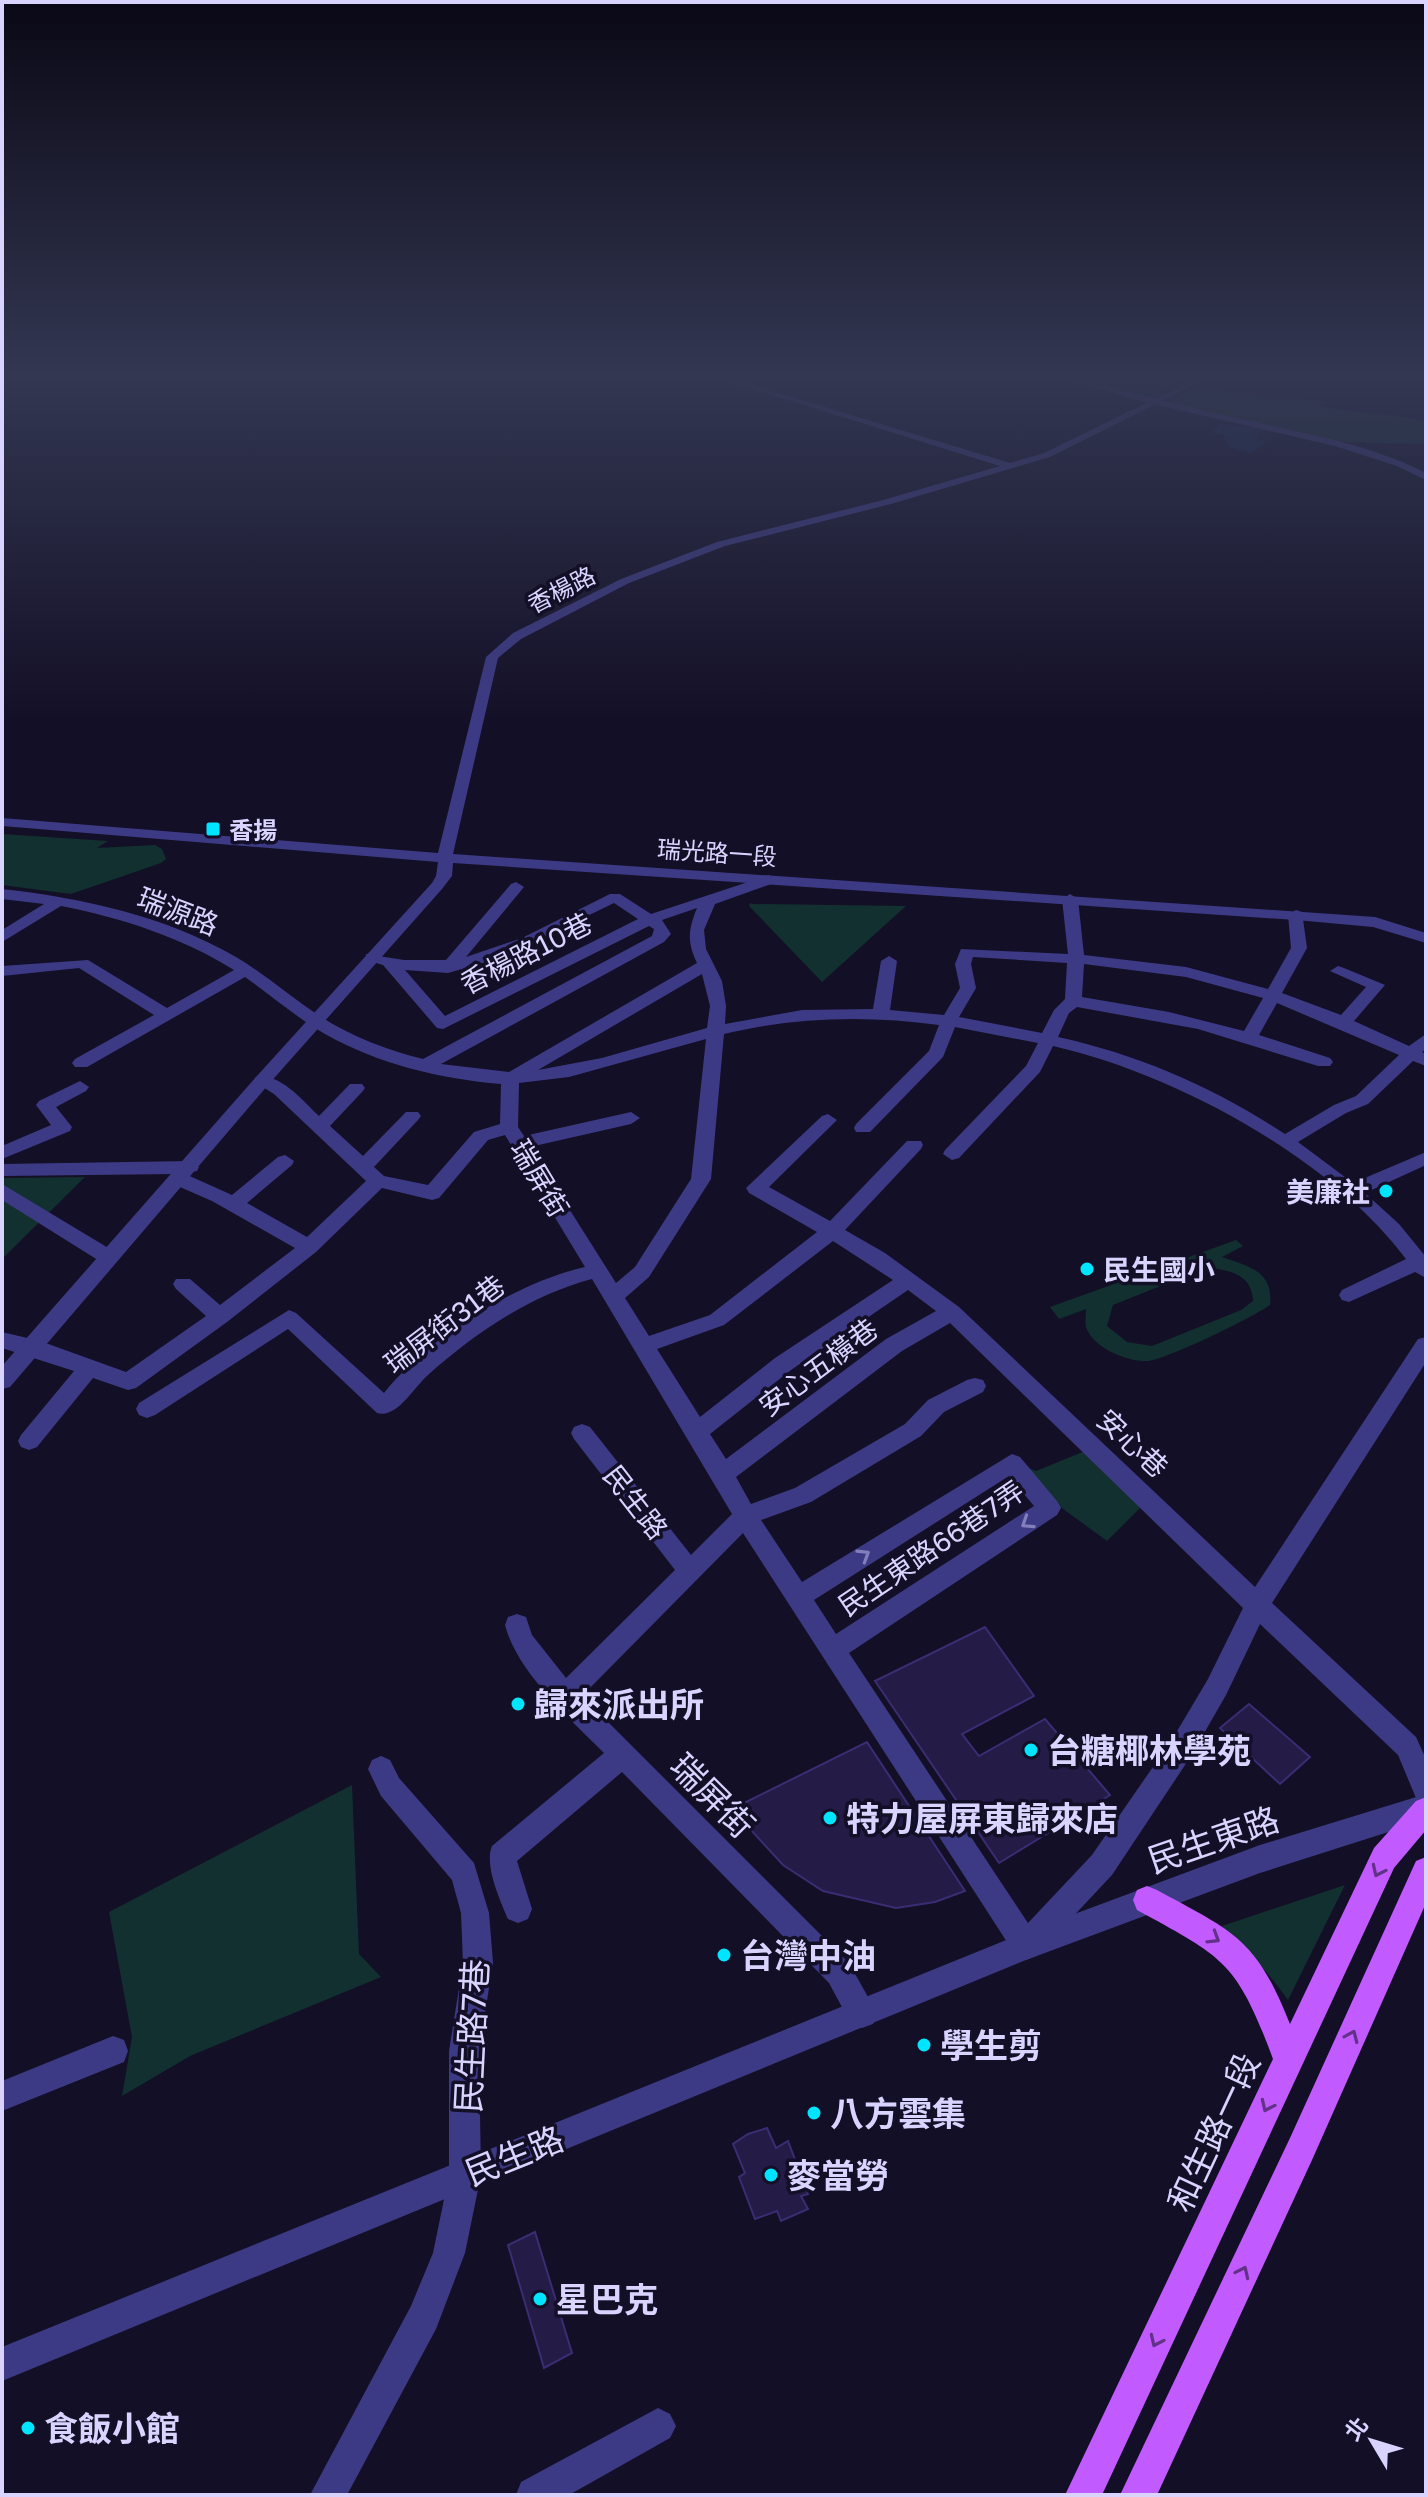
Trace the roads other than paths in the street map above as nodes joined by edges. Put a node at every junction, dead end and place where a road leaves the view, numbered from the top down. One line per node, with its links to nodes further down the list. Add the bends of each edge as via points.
1 (921, 492): 3 (street, 香楊路, via 721,544 625,581 517,636 492,657)
2 (2, 822): 3 (street, 瑞光路一段)
3 (444, 858): 4 (street, 瑞光路一段); 14 (street, 香楊路, via 444,876 437,886)
4 (769, 880): 7 (street, 瑞光路一段); 9 (street, 香楊路10巷)
5 (516, 887): 19 (street)
6 (2, 894): 8 (street, 瑞源路)
7 (1070, 899): 10 (street, 瑞光路一段); 15 (street)
8 (57, 902): 12 (street); 20 (street, 瑞源路, via 127,918 203,946)
9 (707, 903): 11 (street, 香楊路10巷, via 675,908); 18 (street, via 696,930)
10 (1296, 915): 13 (street, 瑞光路一段, via 1375,922); 24 (street, via 1299,948)
11 (649, 920): 19 (street, via 615,897 510,950); 23 (street, 香楊路10巷, via 443,1024); 38 (street, via 661,927 658,939)
12 (2, 937)
13 (1426, 938)
14 (372, 957): 17 (street, 香楊路10巷); 29 (street, 香楊路)
15 (1076, 957): 24 (street, via 1187,972); 25 (street); 28 (street, via 967,952 963,964 968,988)
16 (889, 961): 26 (street)
17 (391, 964): 19 (street, 香楊路10巷); 23 (street, 香楊路10巷)
18 (706, 965): 31 (street, via 714,981); 39 (street)
19 (452, 966): 23 (street)
20 (246, 970): 27 (street); 29 (street, 瑞源路)
21 (2, 971): 27 (street, via 82,963)
22 (1338, 971): 30 (street, via 1377,985)
23 (408, 987)
24 (1275, 995): 30 (street); 32 (street)
25 (1073, 1001): 32 (street, via 1125,1007); 33 (street, via 1062,1010)
26 (881, 1014): 28 (street, 瑞源路); 31 (street, 瑞源路, via 835,1013)
27 (167, 1015): 37 (street)
28 (949, 1020): 33 (street, 瑞源路); 47 (street, via 937,1053)
29 (316, 1021): 38 (street, 瑞源路); 40 (street, 香楊路)
30 (1344, 1022): 35 (street)
31 (717, 1031): 39 (street, 瑞源路, via 597,1065); 69 (street, via 701,1179 642,1272)
32 (1250, 1036): 36 (street)
33 (1048, 1039): 49 (street, 瑞源路, via 1147,1068); 52 (street, via 1034,1068)
34 (1426, 1039): 35 (street)
35 (1418, 1057): 49 (street, via 1362,1100)
36 (1324, 1062)
37 (81, 1063)
38 (424, 1066): 39 (street, 瑞源路)
39 (510, 1079): 48 (street, 瑞屏街)
40 (262, 1081): 46 (street, via 280,1090); 56 (street, 香楊路)
41 (80, 1087): 51 (street, via 45,1105 63,1127)
42 (356, 1088): 46 (street)
43 (412, 1116): 57 (street)
44 (631, 1118): 48 (street)
45 (828, 1120): 61 (street, 安心巷, via 756,1188)
46 (319, 1126): 57 (street)
47 (863, 1128)
48 (514, 1135): 57 (street, via 481,1136 432,1193); 65 (street, 瑞屏街)
49 (1285, 1142): 59 (street, 瑞源路)
50 (914, 1145): 61 (street)
51 (2, 1153)
52 (952, 1154)
53 (1426, 1158): 59 (street)
54 (285, 1161): 60 (street)
55 (2, 1170): 56 (street)
56 (185, 1173): 60 (street); 63 (street, 香楊路)
57 (371, 1174): 62 (street)
58 (2, 1191): 63 (street)
59 (1351, 1192): 64 (street, 瑞源路, via 1395,1232)
60 (233, 1204): 62 (street)
61 (832, 1231): 66 (street, 安心巷); 74 (street, via 717,1320)
62 (309, 1247): 71 (street)
63 (108, 1257): 75 (street, 香楊路)
64 (1422, 1267): 68 (street)
65 (596, 1271): 69 (street, 瑞屏街); 79 (street, 瑞屏街31巷, via 557,1282 495,1316 400,1385 385,1407 289,1318)
66 (908, 1280): 70 (street, 安心巷); 80 (street, via 783,1364)
67 (183, 1284): 71 (street)
68 (1349, 1295)
69 (612, 1297): 74 (street, 瑞屏街)
70 (952, 1312): 83 (street, 安心五橫巷, via 894,1345); 87 (street, 安心巷)
71 (220, 1317): 76 (street, via 128,1382)
72 (2, 1340): 75 (street)
73 (1426, 1345): 87 (street)
74 (643, 1346): 80 (street, 瑞屏街)
75 (32, 1347): 76 (street); 77 (street, 香楊路)
76 (89, 1367): 82 (street)
77 (2, 1381)
78 (975, 1386): 84 (street, via 803,1495)
79 (147, 1409)
80 (696, 1432): 83 (street, 瑞屏街)
81 (582, 1433): 85 (street, 民生路)
82 (29, 1441)
83 (723, 1474): 84 (street, 瑞屏街)
84 (745, 1516): 85 (street); 86 (street, 瑞屏街)
85 (690, 1572): 90 (street)
86 (798, 1597): 89 (street, 瑞屏街); 89 (street, 民生東路66巷7弄, one-way to 89, via 1012,1463 1049,1508)
87 (1257, 1605): 93 (street, 安心巷, via 1407,1746); 98 (street, via 1182,1747 1102,1865)
88 (517, 1625): 90 (street, 瑞屏街, via 521,1640)
89 (833, 1650): 98 (street, 瑞屏街)
90 (565, 1696): 91 (street, 瑞屏街)
91 (622, 1755): 97 (street, via 502,1856); 99 (street, 瑞屏街, via 839,1973)
92 (381, 1769): 103 (street, 民生路7巷, via 390,1787 464,1873 475,1913 478,1963 464,2051)
93 (1426, 1789)
94 (1426, 1809): 96 (street, 民生東路); 101 (main road, 和生路一段, one-way to 101, via 1384,1858)
95 (1426, 1871): 109 (main road, one-way to 95)
96 (1147, 1900): 98 (street, 民生東路); 101 (main road, one-way to 101, via 1224,1943 1242,1960 1262,1993)
97 (518, 1909)
98 (1026, 1946): 99 (street, 民生路)
99 (862, 2013): 103 (street, 民生路)
100 (113, 2051): 102 (street)
101 (1289, 2060): 108 (main road, 和生路一段, one-way to 108)
102 (2, 2096)
103 (465, 2175): 104 (street, 民生路); 106 (street, 民生路7巷, via 449,2253 424,2317)
104 (2, 2364)
105 (658, 2426): 107 (street)
106 (328, 2495)
107 (534, 2495)
108 (1083, 2495)
109 (1138, 2495)

